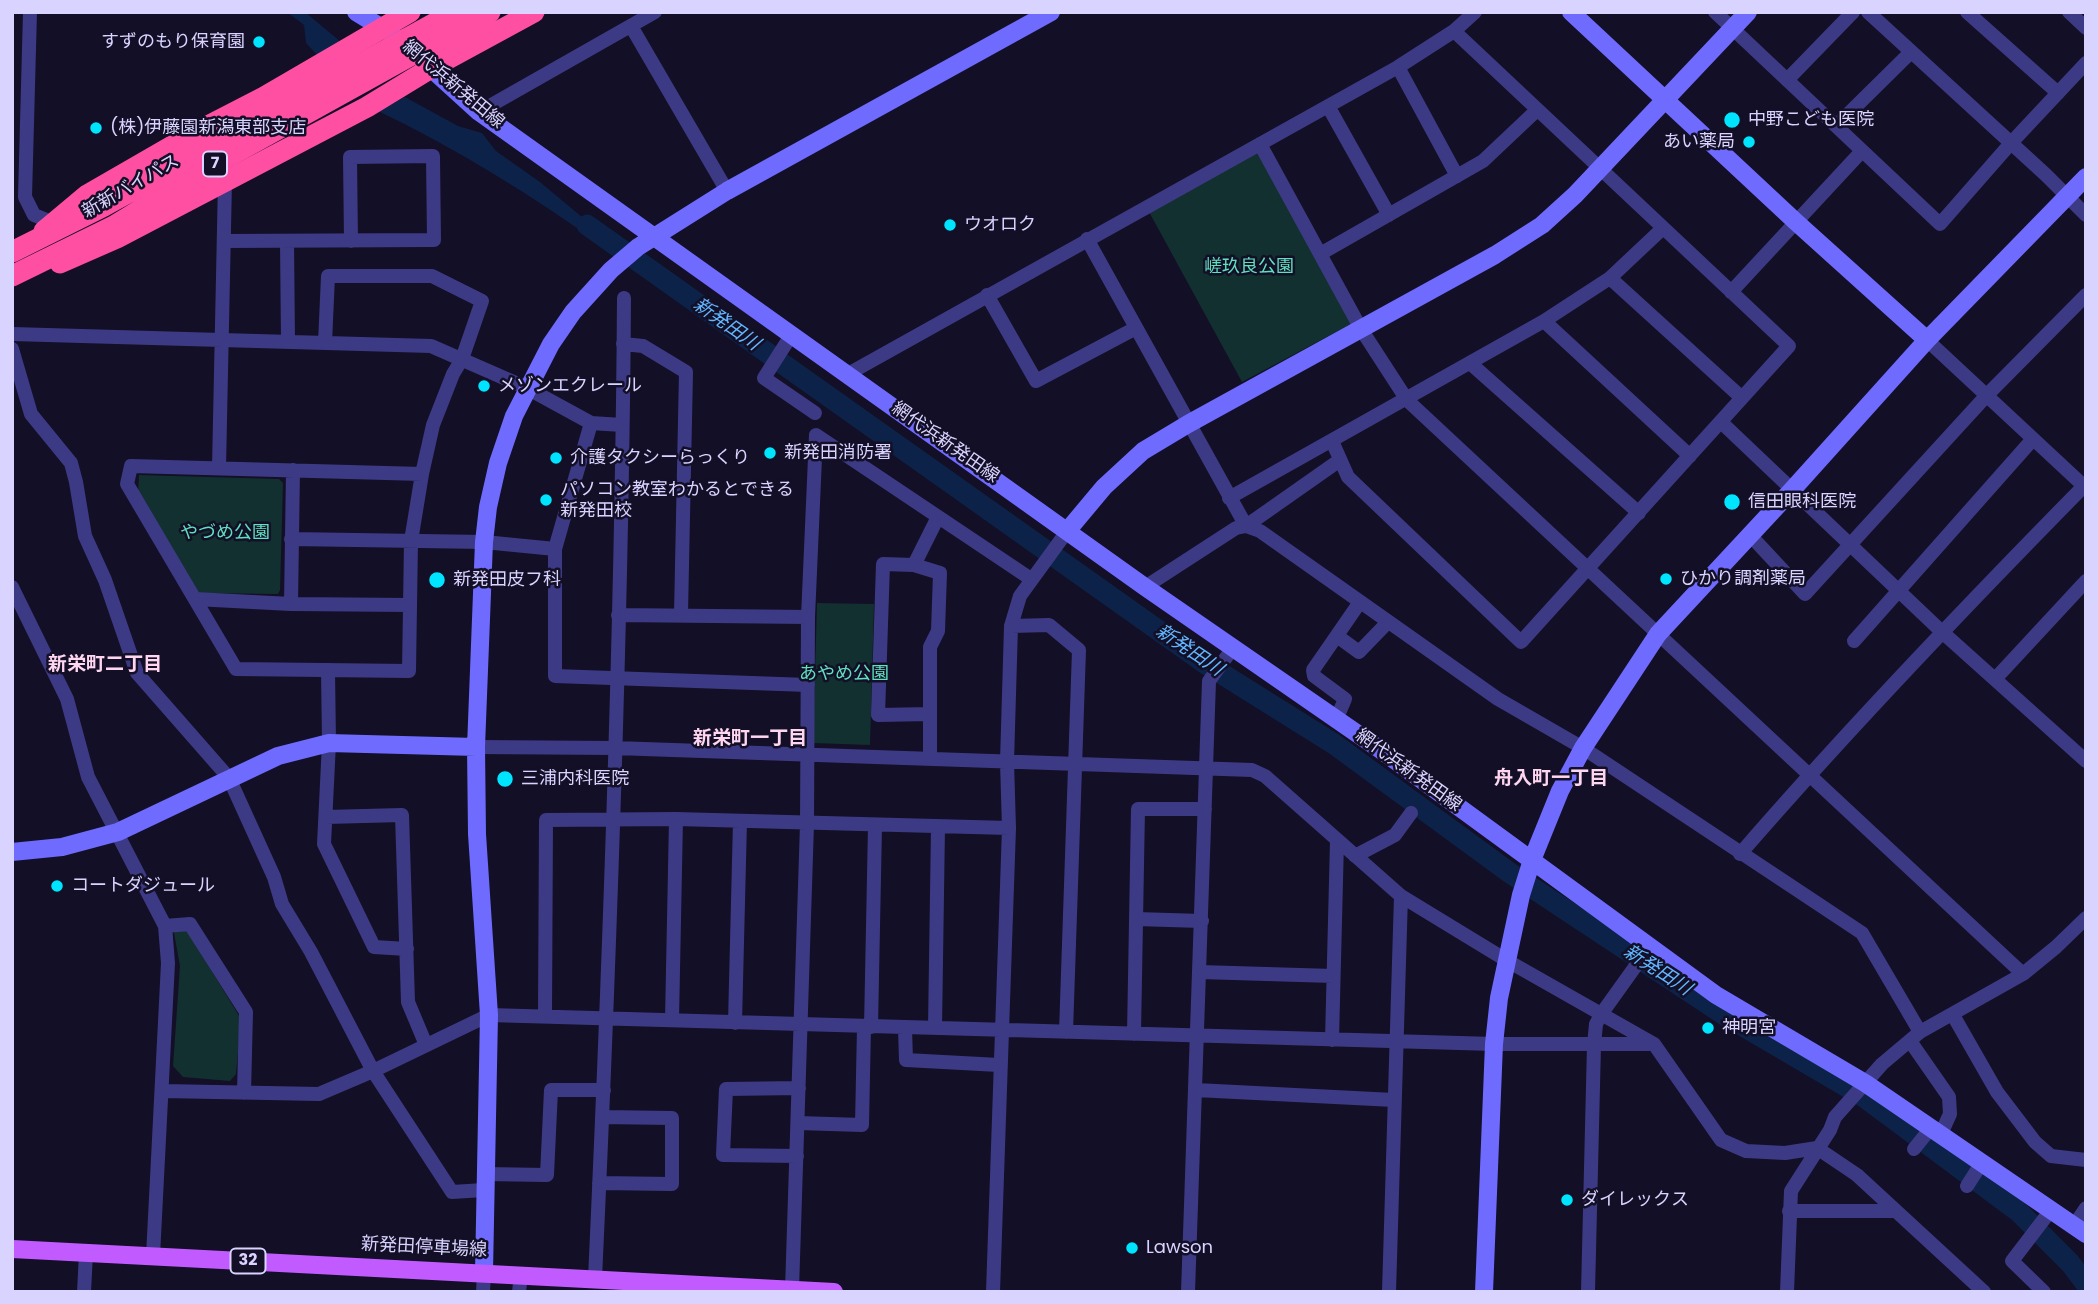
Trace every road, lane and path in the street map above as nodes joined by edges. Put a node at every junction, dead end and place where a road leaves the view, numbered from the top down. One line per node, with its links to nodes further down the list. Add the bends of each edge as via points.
1 (30, 12): 42 (street)
2 (356, 12): 18 (street, 網代浜新発田線)
3 (410, 12): 18 (highway, 7)
4 (455, 12): 23 (highway, 7)
5 (490, 12): 23 (highway, 7)
6 (534, 12): 23 (highway, 7)
7 (655, 12): 17 (street)
8 (1475, 12): 21 (street)
9 (1571, 12): 28 (street)
10 (1715, 12): 20 (street)
11 (1748, 12): 20 (street)
12 (1853, 12): 26 (street)
13 (1868, 12): 22 (street)
14 (1967, 12): 27 (street)
15 (2069, 12): 19 (street)
16 (1045, 14): 40 (street)
17 (631, 26): 31 (street); 40 (street)
18 (384, 27): 23 (street, 網代浜新発田線); 46 (highway, 7, via 87,195)
19 (2086, 28)
20 (1732, 29): 26 (street); 28 (street)
21 (1454, 31): 25 (street); 30 (street)
22 (1912, 52): 32 (street); 33 (street)
23 (418, 53): 31 (street, 網代浜新発田線); 39 (highway, 7, via 408,83); 53 (highway, 新新バイパス / 7, bridge); 56 (highway, 新新バイパス / 7, bridge, via 224,159 114,226)
24 (2086, 63): 27 (street)
25 (1398, 67): 29 (street); 37 (street)
26 (1787, 80): 32 (street)
27 (2057, 93): 33 (street)
28 (1665, 101): 36 (street); 45 (street)
29 (1328, 106): 34 (street); 43 (street)
30 (1537, 110): 36 (street); 37 (street, via 1483,161)
31 (479, 112): 48 (street, 網代浜新発田線)
32 (1836, 126): 35 (street)
33 (2011, 143): 35 (street, via 1940,224); 41 (street)
34 (1260, 144): 49 (street); 54 (street)
35 (1862, 150): 45 (street)
36 (1601, 169): 47 (street); 65 (street, via 1542,225)
37 (1457, 176): 43 (street)
38 (2086, 177): 41 (street)
39 (225, 181): 50 (street); 58 (highway, 7, via 117,238)
40 (727, 191): 48 (street)
41 (2067, 197): 44 (street); 68 (street)
42 (19, 200): 46 (street, via 34,215)
43 (1389, 215): 54 (street)
44 (2086, 215)
45 (1796, 222): 59 (street); 68 (street)
46 (54, 223): 55 (highway, 7)
47 (1662, 229): 57 (street); 59 (street)
48 (654, 235): 67 (street, 網代浜新発田線); 77 (street, via 611,270 573,312)
49 (1087, 239): 60 (street); 64 (street)
50 (224, 241): 51 (street); 69 (street)
51 (287, 241): 52 (street); 70 (street)
52 (351, 241): 52 (street, via 434,240 433,156 351,157)
53 (12, 252)
54 (1320, 254): 65 (street)
55 (12, 257)
56 (12, 276)
57 (1610, 278): 63 (street); 79 (street)
58 (12, 284)
59 (1731, 292): 79 (street, via 1789,346)
60 (987, 295): 64 (street, via 1036,381); 76 (street)
61 (2086, 295): 78 (street)
62 (624, 298): 72 (street)
63 (1544, 321): 75 (street); 88 (street)
64 (1136, 328): 84 (street)
65 (1361, 329): 80 (street); 84 (street)
66 (12, 334): 69 (street)
67 (792, 334): 76 (street, 網代浜新発田線); 81 (street, via 764,378)
68 (1927, 340): 78 (street); 94 (street)
69 (222, 341): 70 (street); 90 (street)
70 (288, 342): 71 (street)
71 (325, 343): 74 (street, via 431,346); 74 (street, via 328,276 432,276 482,301)
72 (623, 344): 85 (street); 117 (street, via 643,346 686,372)
73 (12, 349): 144 (street, via 31,414 71,463 85,536 137,673)
74 (462, 359): 77 (street); 92 (street, via 433,425)
75 (1470, 363): 80 (street); 96 (street)
76 (848, 374): 99 (street, 網代浜新発田線)
77 (527, 388): 83 (street); 103 (street, via 498,463)
78 (1987, 395): 86 (street); 104 (street)
79 (1742, 398): 82 (street)
80 (1406, 400): 87 (street); 107 (street)
81 (815, 413)
82 (1721, 422): 88 (street); 94 (street)
83 (591, 424): 85 (street); 105 (street)
84 (1188, 424): 95 (street); 99 (street, via 1143,451 1104,487)
85 (622, 425): 118 (street)
86 (2033, 439): 93 (street); 112 (street)
87 (1332, 441): 89 (street); 95 (street)
88 (1690, 456): 96 (street)
89 (1340, 460): 98 (street); 107 (street, via 1348,477 1521,642)
90 (219, 468): 91 (street); 113 (street, via 131,466 127,484)
91 (293, 470): 92 (street); 101 (street)
92 (422, 474): 102 (street)
93 (2085, 487): 122 (street)
94 (1792, 490): 100 (street); 104 (street)
95 (1229, 498): 98 (street)
96 (1639, 513): 107 (street)
97 (938, 517): 106 (street); 108 (street); 119 (street, via 816,435)
98 (1245, 526): 111 (street); 114 (street, via 1260,531)
99 (1064, 535): 108 (street); 111 (street, 網代浜新発田線)
100 (1750, 535): 104 (street, via 1805,594); 123 (street)
101 (291, 539): 102 (street); 115 (street)
102 (411, 541): 103 (street); 116 (street)
103 (484, 542): 105 (street); 134 (street)
104 (1849, 544): 112 (street)
105 (555, 549): 129 (street, via 555,676)
106 (914, 565): 131 (street, via 940,573 938,631 930,647); 131 (street, via 883,564 878,715)
107 (1587, 570): 123 (street)
108 (1031, 579): 121 (street, via 1020,596)
109 (2086, 581): 128 (street)
110 (12, 587): 155 (street, via 67,699 88,777)
111 (1145, 587): 126 (street, 網代浜新発田線)
112 (1899, 592): 122 (street); 125 (street)
113 (195, 599): 115 (street); 127 (street, via 236,669)
114 (1360, 602): 120 (street); 124 (street)
115 (291, 604): 116 (street)
116 (410, 605): 127 (street, via 409,671)
117 (681, 614): 118 (street); 119 (street)
118 (618, 615): 129 (street)
119 (808, 617): 130 (street)
120 (1388, 622): 124 (street, via 1359,652); 136 (street, via 1498,699)
121 (1012, 626): 140 (street); 141 (street, via 1049,625 1079,650)
122 (1941, 631): 128 (street); 143 (street)
123 (1658, 634): 136 (street); 143 (street)
124 (1337, 636): 132 (street, via 1313,670 1314,676 1345,699)
125 (1854, 641)
126 (1228, 655): 132 (street, 網代浜新発田線); 142 (street, via 1209,681)
127 (328, 670): 133 (street)
128 (1996, 678): 139 (street)
129 (617, 680): 130 (street); 135 (street)
130 (808, 685): 137 (street)
131 (930, 713): 138 (street)
132 (1336, 720): 160 (street, 網代浜新発田線)
133 (329, 743): 134 (street); 144 (street, via 278,756); 147 (street)
134 (476, 747): 135 (street); 173 (street)
135 (615, 748): 137 (street); 148 (street)
136 (1583, 748): 158 (street); 160 (street, via 1560,790)
137 (808, 756): 138 (street); 151 (street)
138 (930, 758): 140 (street)
139 (2086, 761)
140 (1007, 762): 141 (street); 154 (street)
141 (1074, 764): 142 (street); 184 (street)
142 (1206, 768): 145 (street); 156 (street, via 1252,770 1265,776)
143 (1809, 774): 158 (street); 170 (street)
144 (229, 778): 155 (street); 195 (street, via 282,904)
145 (1205, 809): 163 (street, via 1138,809); 164 (street)
146 (1411, 813): 159 (street, via 1395,835)
147 (326, 817): 167 (street, via 324,844 374,947); 167 (street, via 402,815)
148 (613, 818): 149 (street); 174 (street, via 547,820); 176 (street)
149 (676, 819): 150 (street); 177 (street)
150 (740, 821): 151 (street); 178 (street)
151 (807, 824): 152 (street); 179 (street)
152 (875, 826): 153 (street); 180 (street)
153 (938, 827): 154 (street); 182 (street)
154 (1009, 828): 183 (street)
155 (118, 832): 157 (street, via 62,847); 165 (street)
156 (1337, 841): 159 (street); 171 (street)
157 (12, 852)
158 (1740, 854): 187 (street, via 1861,933)
159 (1354, 856): 161 (street)
160 (1530, 866): 166 (street, 網代浜新発田線); 168 (street)
161 (1401, 895): 168 (street); 189 (street)
162 (2086, 918): 170 (street)
163 (1136, 919): 164 (street); 185 (street)
164 (1202, 921): 169 (street)
165 (165, 926): 199 (street); 201 (street, via 190,924 246,1012)
166 (1648, 948): 172 (street); 200 (street, 網代浜新発田線)
167 (407, 949): 192 (street, via 408,1002)
168 (1506, 960): 172 (street); 190 (street)
169 (1200, 972): 171 (street); 186 (street)
170 (2023, 974): 175 (street)
171 (1333, 976): 188 (street)
172 (1602, 1013): 191 (street); 193 (street)
173 (489, 1014): 174 (street); 192 (street); 211 (street)
174 (545, 1016): 176 (street)
175 (1953, 1016): 187 (street); 209 (street, via 1997,1092 2035,1142 2051,1156)
176 (607, 1018): 177 (street); 197 (street)
177 (672, 1020): 178 (street)
178 (734, 1023): 179 (street)
179 (802, 1025): 180 (street); 196 (street)
180 (867, 1027): 181 (street); 204 (street, via 862,1125)
181 (905, 1028): 182 (street); 194 (street, via 906,1060)
182 (935, 1028): 183 (street)
183 (1000, 1030): 184 (street); 194 (street)
184 (1066, 1032): 185 (street)
185 (1134, 1034): 186 (street)
186 (1198, 1036): 188 (street); 198 (street)
187 (1915, 1037): 200 (street); 205 (street, via 1949,1097 1950,1114)
188 (1332, 1040): 189 (street)
189 (1396, 1040): 190 (street); 202 (street)
190 (1494, 1044): 193 (street); 232 (street)
191 (1654, 1044): 193 (street); 206 (street, via 1721,1140 1746,1152)
192 (426, 1045): 195 (street)
193 (1594, 1045): 233 (street)
194 (999, 1065): 229 (street)
195 (373, 1071): 201 (street, via 319,1094); 211 (street, via 452,1192)
196 (799, 1088): 204 (street); 208 (street, via 726,1089 723,1154)
197 (604, 1090): 203 (street); 211 (street, via 551,1090 547,1175)
198 (1196, 1090): 202 (street); 230 (street)
199 (163, 1091): 201 (street); 221 (street)
200 (1858, 1091): 205 (street, 網代浜新発田線); 206 (street)
201 (244, 1093)
202 (1394, 1100): 231 (street)
203 (602, 1117): 212 (street); 212 (street, via 672,1118 672,1185)
204 (798, 1123): 208 (street)
205 (1931, 1134): 207 (street); 210 (street, 網代浜新発田線)
206 (1817, 1148): 215 (street, via 1791,1191); 216 (street, via 1857,1175)
207 (1914, 1149)
208 (797, 1156): 225 (street)
209 (2086, 1160)
210 (1979, 1169): 213 (street); 217 (street, 網代浜新発田線)
211 (485, 1182): 222 (street)
212 (599, 1183): 223 (street)
213 (1967, 1186)
214 (2086, 1208): 218 (street)
215 (1789, 1211): 216 (street); 234 (street)
216 (1896, 1211): 235 (street)
217 (2046, 1217): 218 (street, 網代浜新発田線); 236 (street, via 2012,1261)
218 (2080, 1230)
219 (12, 1249): 220 (main road, 新発田停車場線 / 32)
220 (86, 1253): 221 (main road, 新発田停車場線 / 32); 226 (street)
221 (153, 1256): 222 (main road, 新発田停車場線 / 32)
222 (484, 1272): 224 (main road, 新発田停車場線 / 32); 227 (street)
223 (595, 1279): 224 (main road, 新発田停車場線 / 32); 225 (main road, 新発田停車場線 / 32)
224 (520, 1283)
225 (792, 1290): 228 (main road, 新発田停車場線 / 32)
226 (84, 1292)
227 (483, 1292)
228 (834, 1292)
229 (993, 1292)
230 (1188, 1292)
231 (1389, 1292)
232 (1484, 1292)
233 (1588, 1292)
234 (1787, 1292)
235 (1984, 1292)
236 (2045, 1292)

